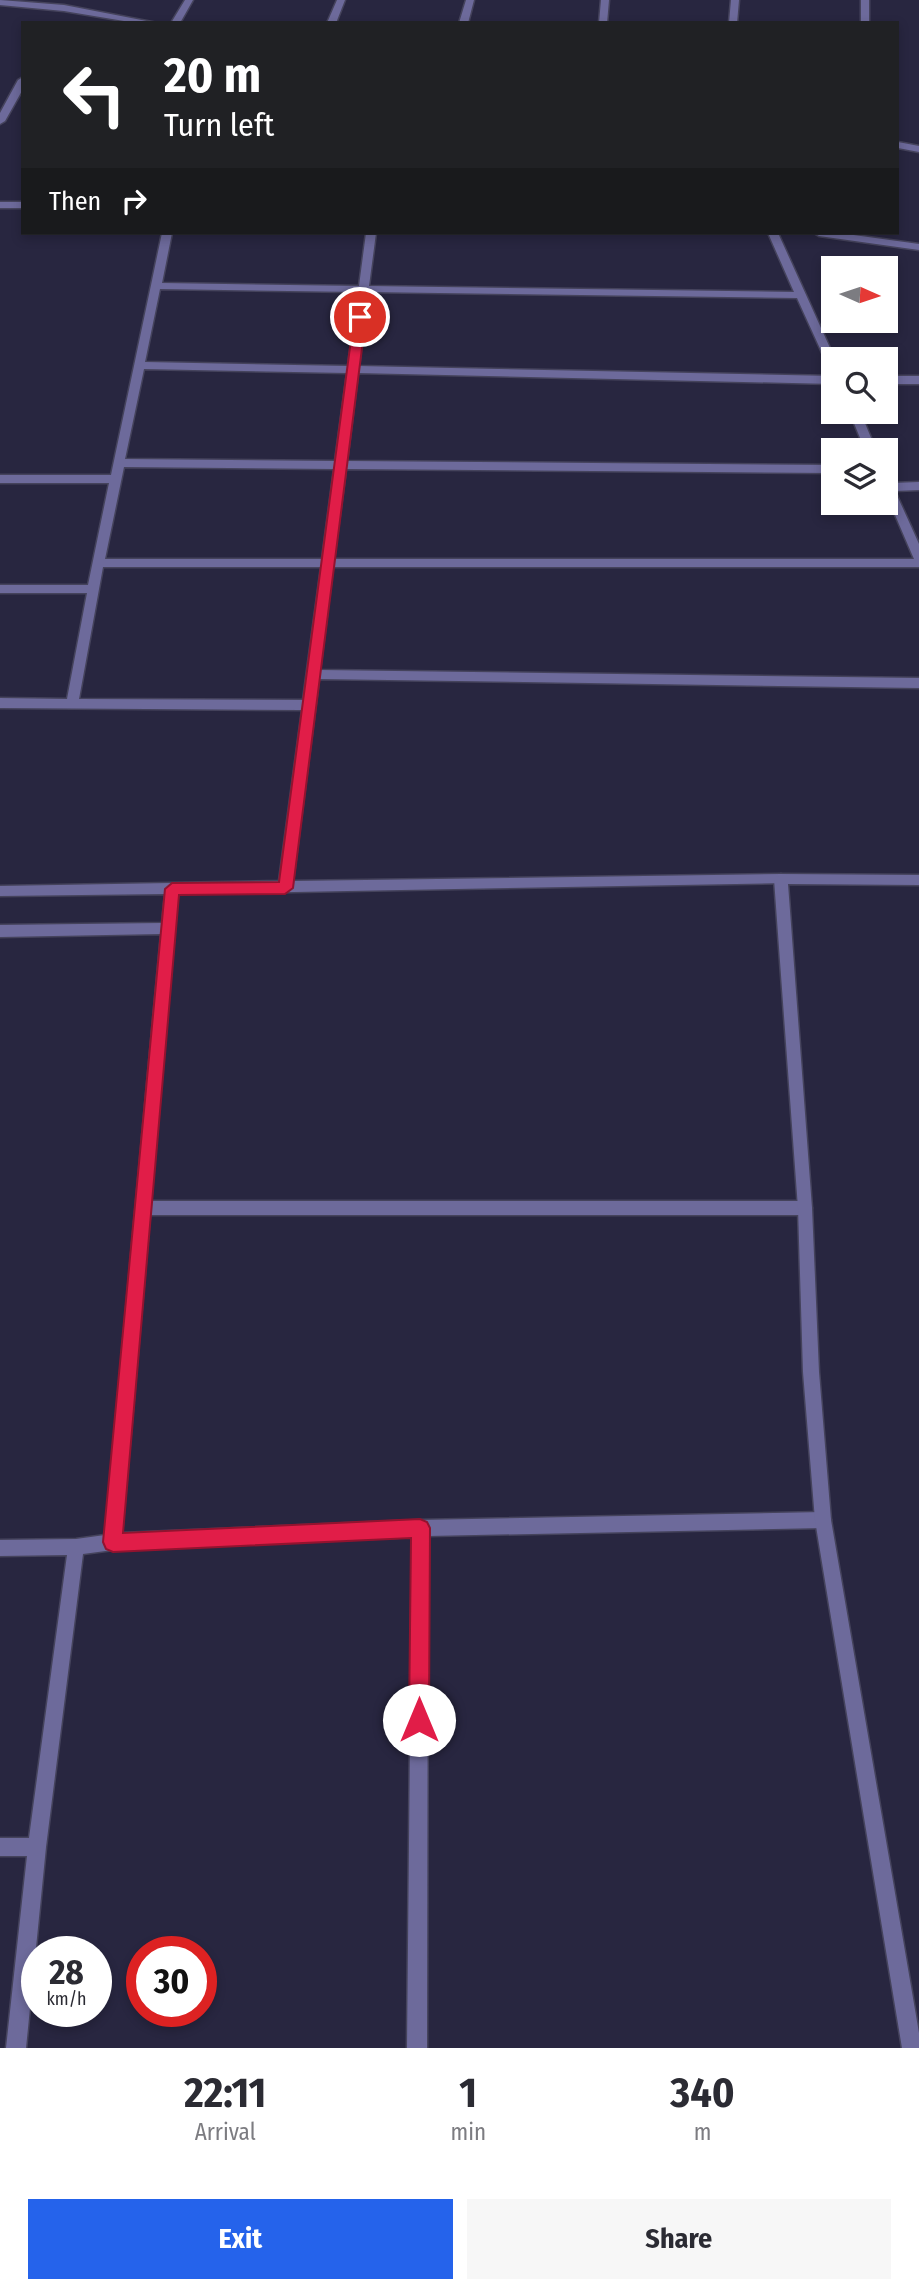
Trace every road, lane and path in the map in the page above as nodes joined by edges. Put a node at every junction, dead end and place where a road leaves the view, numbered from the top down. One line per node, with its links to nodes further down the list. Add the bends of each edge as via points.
1 (189, 0): 10 (street)
2 (341, 0): 11 (street)
3 (470, 0): 12 (street)
4 (605, 0): 13 (street)
5 (735, 0): 14 (street)
6 (865, 0): 15 (street)
7 (0, 2): 8 (street)
8 (64, 8): 9 (street)
9 (141, 21)
10 (176, 21)
11 (332, 21)
12 (464, 21)
13 (603, 21)
14 (733, 21)
15 (865, 21)
16 (21, 84): 17 (street)
17 (0, 121)
18 (899, 145): 19 (street)
19 (919, 149)
20 (0, 205): 21 (street)
21 (21, 205)
22 (167, 235): 27 (street)
23 (371, 235): 28 (street)
24 (774, 235): 29 (street)
25 (833, 235): 26 (street)
26 (919, 247)
27 (156, 286): 28 (street); 31 (street)
28 (363, 289): 29 (street); 32 (street)
29 (801, 295): 30 (street)
30 (824, 347)
31 (139, 365): 32 (street); 36 (street)
32 (352, 372): 33 (street); 37 (street)
33 (821, 380)
34 (898, 380): 35 (street)
35 (919, 380)
36 (118, 463): 37 (street); 40 (street)
37 (340, 465): 38 (street); 46 (street)
38 (821, 469)
39 (0, 479): 40 (street)
40 (115, 479): 45 (street)
41 (898, 485): 42 (street)
42 (919, 486)
43 (898, 510): 44 (street)
44 (919, 557)
45 (98, 563): 46 (street); 49 (street)
46 (327, 563): 47 (street); 50 (street)
47 (919, 563)
48 (0, 589): 49 (street)
49 (93, 589): 53 (street)
50 (313, 674): 51 (street); 54 (street)
51 (919, 683)
52 (0, 703): 53 (street)
53 (72, 704): 54 (street)
54 (309, 705): 57 (street)
55 (781, 879): 56 (street); 57 (street); 63 (street)
56 (919, 880)
57 (285, 888): 58 (street)
58 (172, 889): 59 (street); 60 (street)
59 (0, 891)
60 (169, 928): 61 (street); 62 (street)
61 (0, 931)
62 (143, 1208): 63 (street); 66 (street)
63 (804, 1208): 64 (street)
64 (823, 1520): 65 (street); 73 (street)
65 (420, 1528): 66 (street); 72 (street)
66 (113, 1542): 67 (street)
67 (76, 1547): 68 (street); 70 (street)
68 (0, 1548)
69 (0, 1847): 70 (street)
70 (37, 1847): 71 (street)
71 (16, 2048)
72 (417, 2048)
73 (912, 2048)

